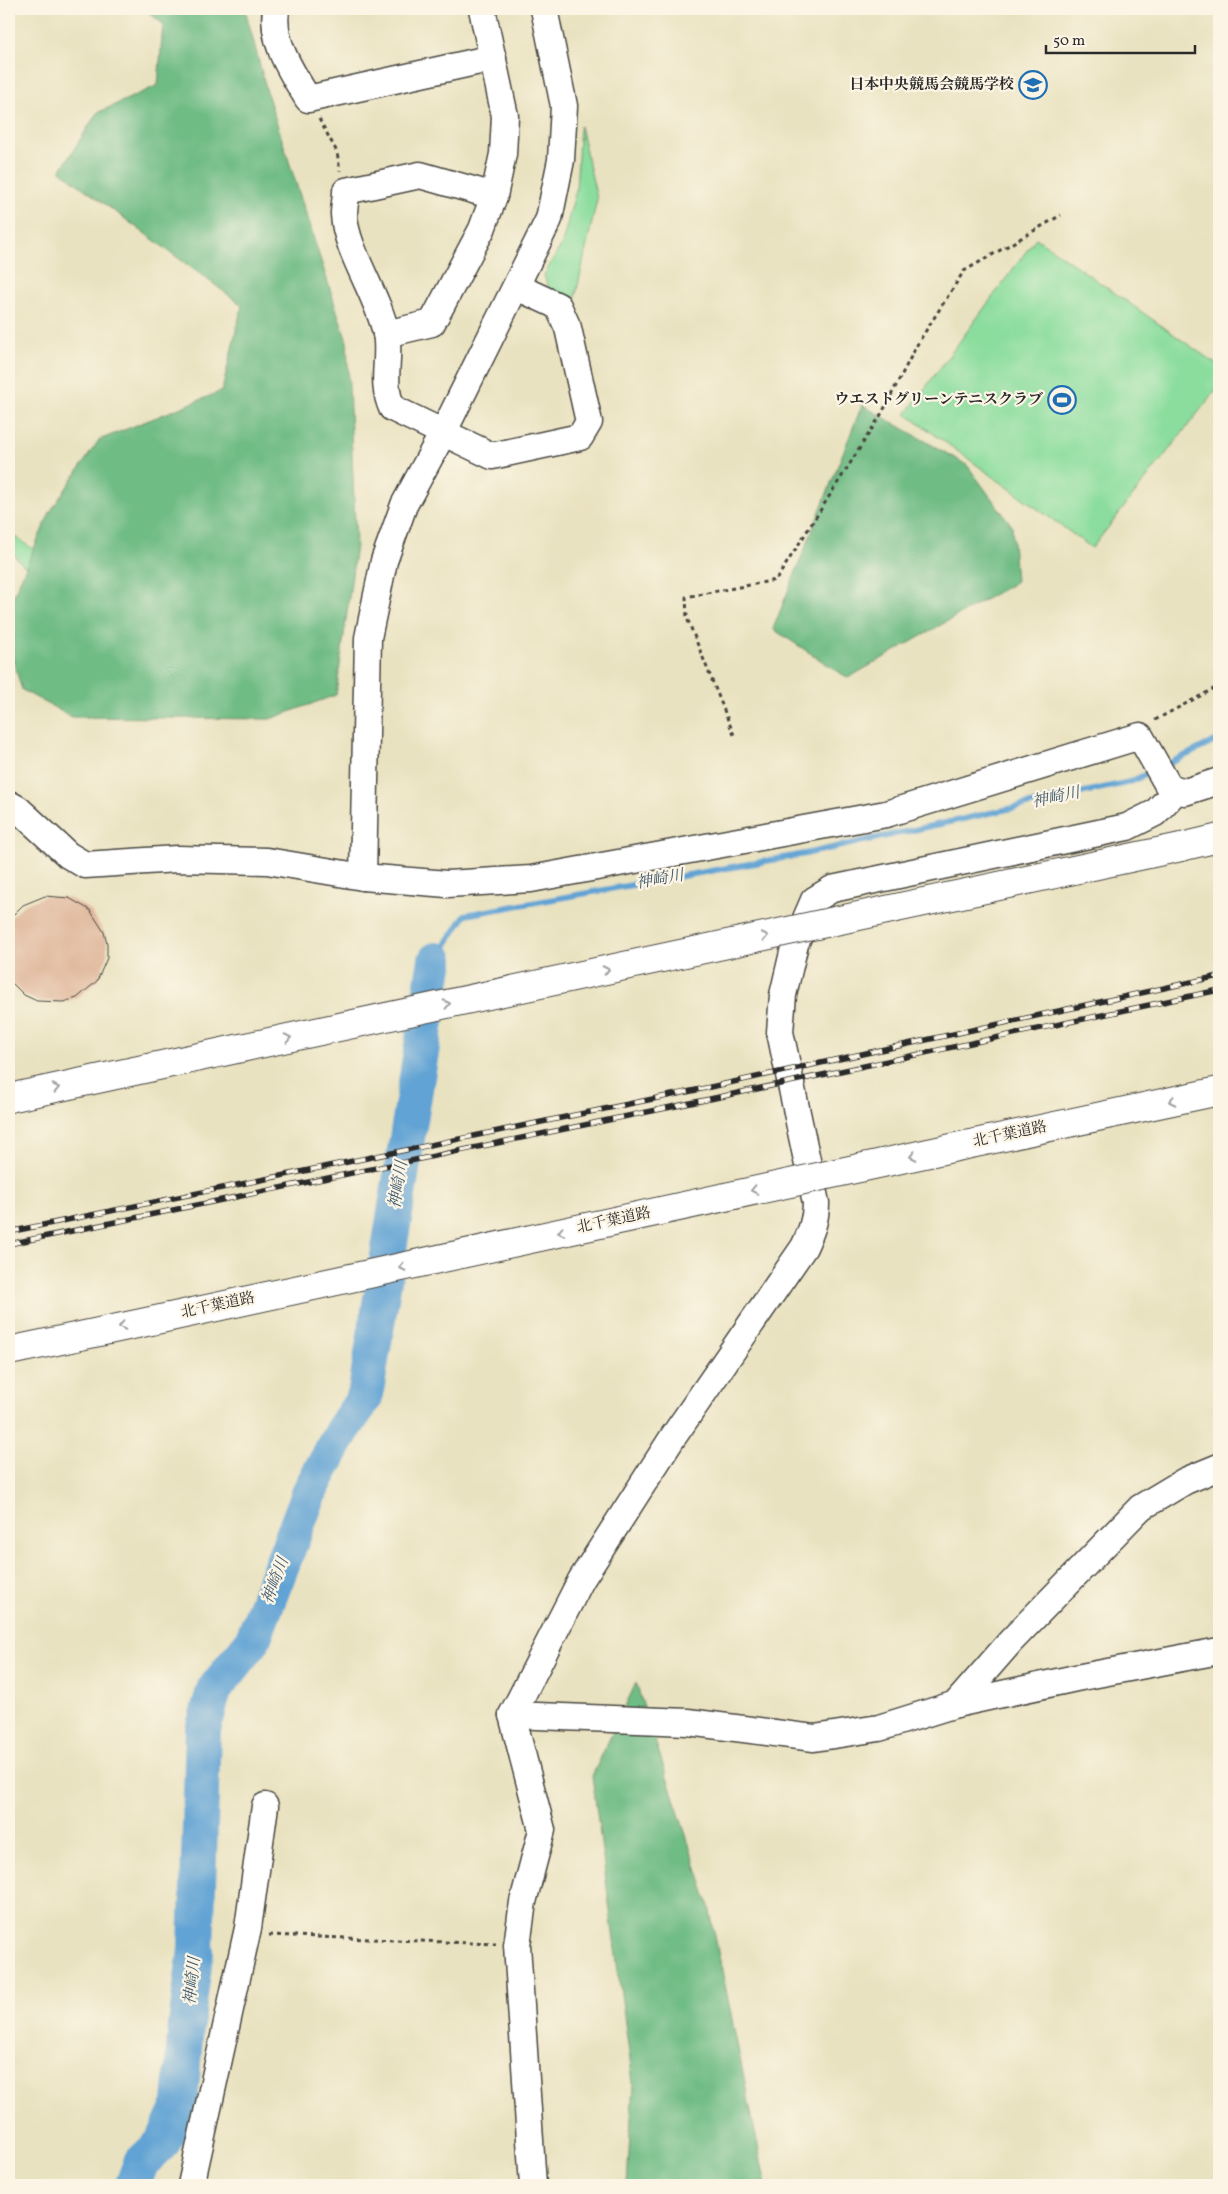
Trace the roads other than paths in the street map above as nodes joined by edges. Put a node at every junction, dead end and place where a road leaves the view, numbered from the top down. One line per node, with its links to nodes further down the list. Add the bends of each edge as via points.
1 (276, 9): 4 (street, via 274,24 285,61 308,99)
2 (482, 9): 4 (street)
3 (544, 9): 6 (street, via 564,106 561,160 549,219)
4 (494, 58): 5 (street, via 505,116 503,154)
5 (494, 196): 7 (street, via 482,229 432,323); 7 (street, via 420,175 346,191 344,215 350,241 372,289)
6 (517, 287): 8 (street); 8 (street, via 558,306 568,328 589,422 580,437 492,456)
7 (386, 334): 8 (street, via 386,394 392,408)
8 (444, 431): 13 (street, via 397,524 384,561 368,638)
9 (1219, 781): 10 (street, via 1185,792)
10 (1171, 785): 13 (street, via 1146,746 886,814 522,880 447,884); 20 (street, via 1155,813 1126,827 832,889 814,900 795,944 780,1013 780,1032 816,1203 812,1230 804,1247 673,1437 581,1580)
11 (9, 804): 13 (street, via 68,855 85,865 177,859 268,861)
12 (1219, 838): 15 (highway, one-way to 12, bridge)
13 (364, 877)
14 (1219, 1091): 16 (highway, 北千葉道路, one-way to 16, bridge)
15 (9, 1098)
16 (9, 1351)
17 (1219, 1467): 19 (street, via 1185,1481 1140,1508 1011,1641)
18 (1219, 1651): 19 (street)
19 (956, 1704): 20 (street, via 879,1728 814,1738 688,1722)
20 (512, 1715): 23 (street, via 542,1830 517,1945)
21 (265, 1806): 22 (street, via 246,1934)
22 (191, 2185)
23 (533, 2185)

